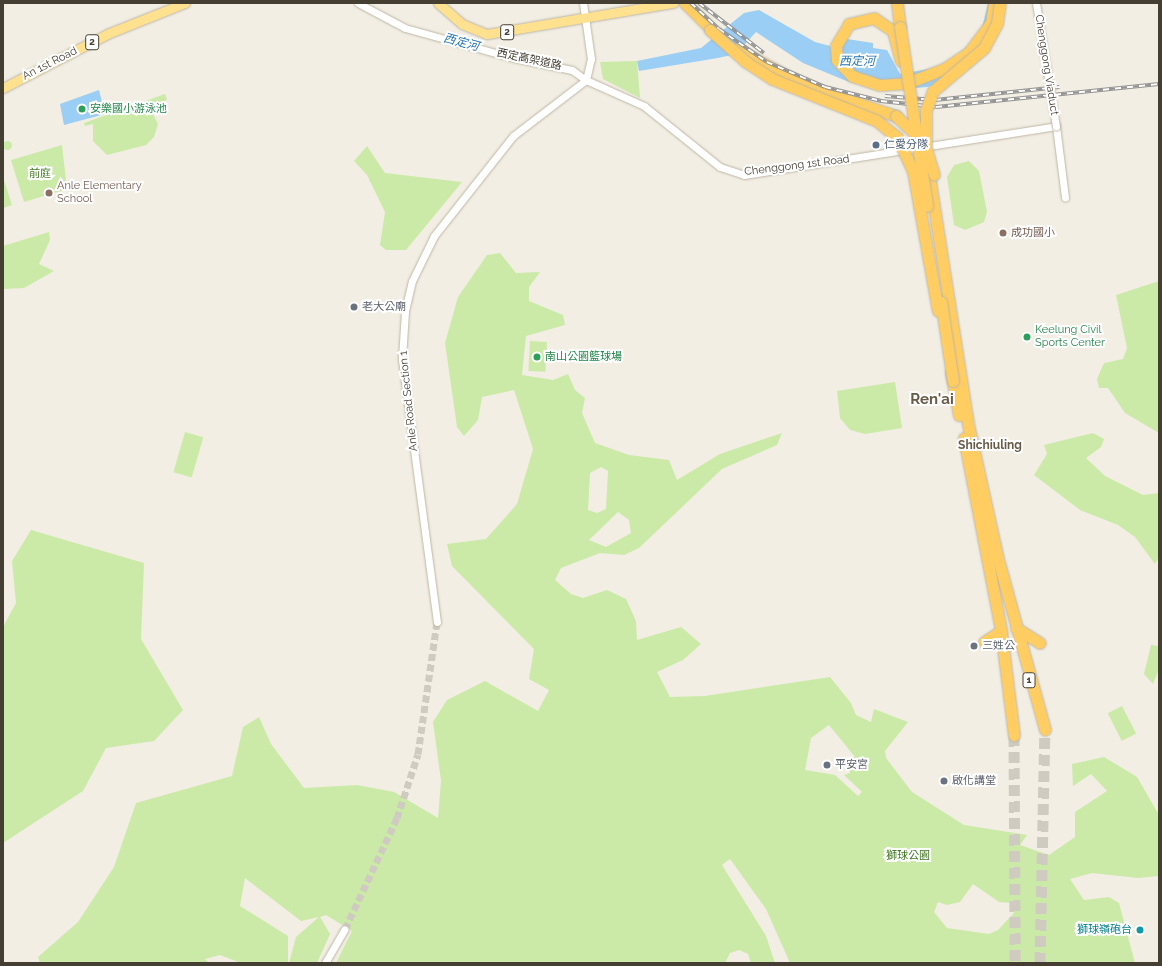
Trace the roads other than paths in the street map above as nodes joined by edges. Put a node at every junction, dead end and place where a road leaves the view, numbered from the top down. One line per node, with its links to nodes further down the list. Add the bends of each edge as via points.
1 (185, 3): 15 (main road, An 1st Road / 2, via 107,34)
2 (358, 3): 14 (street, 西定高架道路, via 405,28 514,58 572,70)
3 (438, 3): 12 (main road, 2, via 468,28 487,34)
4 (583, 3): 12 (street)
5 (673, 3): 12 (main road, 2)
6 (685, 3): 13 (highway)
7 (897, 3): 17 (highway, bridge)
8 (904, 3): 19 (highway, bridge)
9 (994, 3): 17 (highway, bridge, via 991,23 969,52 944,69 907,84 902,84 897,85 880,85 848,74 835,51 842,32 853,21 869,18 879,20 893,31 902,67 903,74 904,81 905,88 909,115)
10 (1000, 3): 19 (highway, bridge, via 997,24 984,48 933,91 926,110)
11 (1036, 3): 16 (street, Chenggong Viaduct, bridge)
12 (585, 17): 14 (street, via 592,59)
13 (710, 30): 21 (highway, bridge, via 774,71 896,116 919,136 928,151 934,174 951,292); 22 (highway, bridge, via 738,56 772,79 877,121 897,137 913,171)
14 (586, 78): 18 (street, Chenggong 1st Road, via 644,106 720,167 744,175); 23 (street, Anle Road Section 1, via 513,136 434,236 412,281 405,311 402,358)
15 (3, 88)
16 (1056, 126): 18 (street, Chenggong Viaduct); 20 (street, Chenggong Viaduct)
17 (916, 132): 22 (highway, bridge)
18 (940, 146)
19 (926, 154): 21 (highway)
20 (1065, 198)
21 (954, 335): 24 (highway, via 968,424)
22 (953, 381): 25 (highway)
23 (437, 622)
24 (1017, 627): 25 (highway); 27 (highway); 28 (highway, 1)
25 (1001, 636): 26 (highway); 29 (highway, 1)
26 (984, 642)
27 (1040, 643)
28 (1045, 730)
29 (1014, 735)
30 (345, 929): 31 (street)
31 (325, 963)

